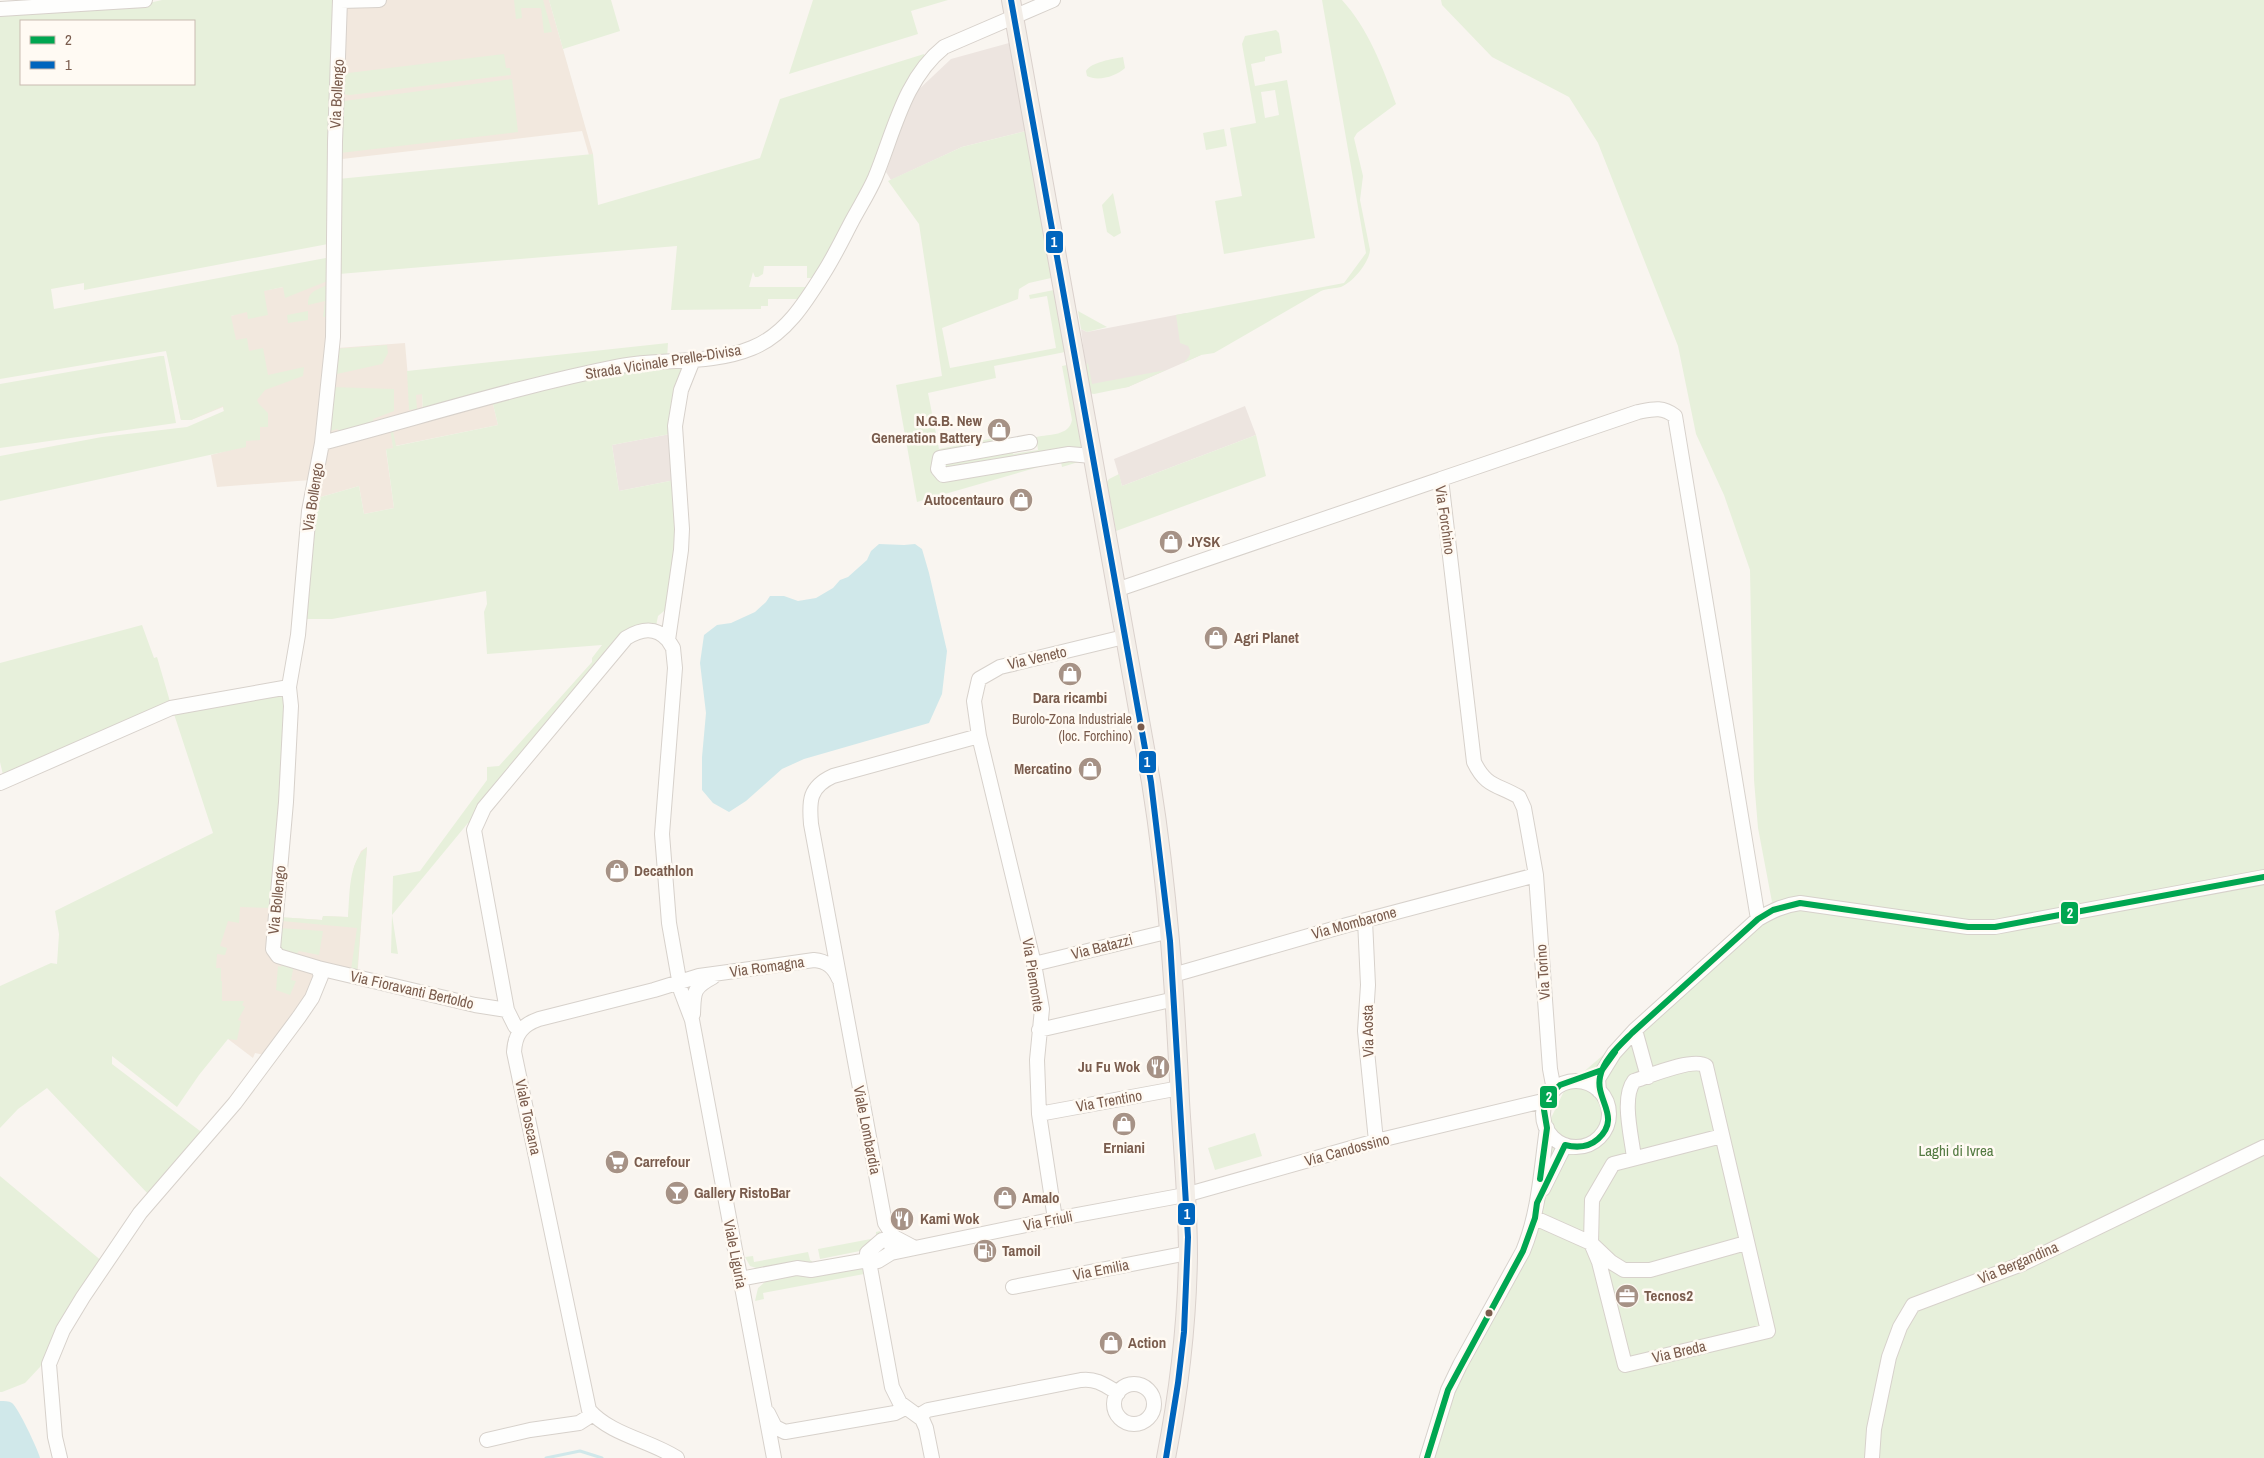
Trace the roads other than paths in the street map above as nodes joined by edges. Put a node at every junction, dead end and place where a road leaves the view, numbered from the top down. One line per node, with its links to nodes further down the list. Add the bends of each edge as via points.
1 (145, 0): 6 (street)
2 (378, 0): 5 (street)
3 (1011, 0): 7 (main road)
4 (1054, 0): 7 (street, Strada Vicinale Prelle-Divisa)
5 (340, 1): 10 (street, Via Bollengo, via 334,142 334,308)
6 (0, 9)
7 (1014, 18): 8 (street, Strada Vicinale Prelle-Divisa, via 944,47 917,75 874,180 800,310 782,329 752,348); 11 (main road)
8 (693, 360): 10 (street, Strada Vicinale Prelle-Divisa, via 637,363 564,378); 15 (street, via 681,390 675,426 682,550)
9 (1030, 442): 11 (street, via 940,458 938,469 943,475 1069,454)
10 (322, 443): 16 (street, Via Bollengo, via 309,511 298,635)
11 (1092, 456): 13 (main road)
12 (1441, 479): 13 (street, Via Forchino); 19 (street, Via Forchino, via 1474,762 1481,777 1519,797 1524,808); 22 (street, via 1638,412 1658,407 1675,416)
13 (1116, 590): 14 (main road)
14 (1124, 637): 17 (street, Via Veneto, via 1000,667 979,679 974,701); 24 (main road, via 1157,818)
15 (668, 640): 31 (street, via 673,648 675,668 662,834 669,923); 33 (street, via 660,633 646,629 626,638 484,808 475,825)
16 (289, 687): 18 (street, via 171,708); 27 (street, Via Bollengo, via 286,802 273,948 278,956)
17 (979, 736): 23 (street, Viale Lombardia, via 833,776 822,781 814,791 810,803 811,824); 26 (street, Via Piemonte)
18 (0, 783)
19 (1536, 875): 21 (street, Via Mombarone); 41 (street, Via Torino, via 1550,1069)
20 (2264, 878): 22 (street, via 1995,927 1800,903 1776,909)
21 (1365, 920): 29 (street, Via Mombarone); 47 (street, Via Aosta, via 1368,985 1365,1031)
22 (1758, 920): 37 (street)
23 (830, 929): 25 (street, via 828,942); 30 (street, Viale Lombardia)
24 (1170, 930): 26 (street, Via Batazzi); 29 (main road)
25 (814, 960): 28 (street, Via Romagna); 30 (street, via 828,964)
26 (1034, 964): 36 (street, Via Piemonte, via 1042,1009)
27 (315, 967): 33 (street, Via Fioravanti Bertoldo); 69 (street, via 321,976 312,998 235,1103 140,1213 63,1330 49,1364 55,1437)
28 (720, 974): 31 (street); 34 (street, via 699,985 695,991)
29 (1173, 975): 32 (main road)
30 (839, 979): 55 (street, Viale Lombardia)
31 (679, 982): 34 (street); 35 (street, via 529,1022)
32 (1175, 999): 36 (street); 40 (main road)
33 (507, 1010): 35 (street)
34 (692, 1020): 61 (street, Viale Liguria)
35 (520, 1030): 66 (street, Viale Toscana, via 514,1041 514,1052)
36 (1040, 1030): 44 (street, Via Piemonte, via 1037,1060)
37 (1635, 1030): 38 (street); 39 (street)
38 (1602, 1070): 41 (street, Via Candossino); 42 (street, via 1598,1078)
39 (1648, 1077): 46 (street, Via Breda, via 1690,1064 1706,1066); 50 (street, Via Breda, via 1634,1081 1628,1092)
40 (1180, 1088): 44 (street, Via Trentino); 51 (main road)
41 (1559, 1089): 42 (street, via 1588,1084); 43 (street, Via Candossino); 45 (street, via 1543,1113)
42 (1599, 1091): 48 (street, via 1608,1110 1608,1122 1602,1134 1585,1146)
43 (1511, 1109): 45 (street, Via Candossino, via 1535,1116); 47 (street, Via Candossino)
44 (1039, 1114): 54 (street, Via Piemonte)
45 (1546, 1128): 48 (street); 52 (street)
46 (1722, 1136): 50 (street, Via Breda); 57 (street, Via Breda)
47 (1376, 1141): 51 (street, Via Candossino)
48 (1565, 1145): 52 (street)
49 (2264, 1147): 75 (street, Via Bergandina, via 2022,1264 1913,1305 1889,1356 1874,1429)
50 (1634, 1158): 56 (street, Via Breda, via 1613,1164 1592,1200)
51 (1185, 1196): 54 (street, Via Friuli); 59 (main road)
52 (1537, 1203): 53 (street)
53 (1535, 1218): 56 (street); 74 (street, via 1523,1252 1448,1390)
54 (1055, 1219): 58 (street, Via Friuli)
55 (890, 1243): 58 (street, Via Friuli); 58 (street); 60 (street, Via Friuli, via 882,1240 869,1250)
56 (1591, 1243): 57 (street, via 1611,1262 1624,1270 1634,1271 1650,1270); 57 (street, Via Breda, via 1599,1262 1625,1365 1768,1331)
57 (1746, 1243)
58 (912, 1247)
59 (1188, 1253): 62 (street, Via Emilia); 73 (main road, via 1181,1363)
60 (870, 1261): 61 (street, via 811,1270 797,1268); 65 (street, via 892,1387)
61 (740, 1279): 64 (street, Viale Liguria)
62 (1013, 1287)
63 (1118, 1393): 67 (street, via 1099,1381 1081,1380 928,1410)
64 (764, 1406): 65 (street, via 780,1430 794,1431 895,1413); 71 (street, Viale Liguria)
65 (905, 1408): 67 (street)
66 (591, 1412): 68 (street, via 579,1423); 70 (street, via 608,1426)
67 (918, 1416): 72 (street, via 926,1428)
68 (487, 1440)
69 (60, 1458)
70 (677, 1458)
71 (774, 1458)
72 (932, 1458)
73 (1166, 1458)
74 (1427, 1458)
75 (1872, 1458)

